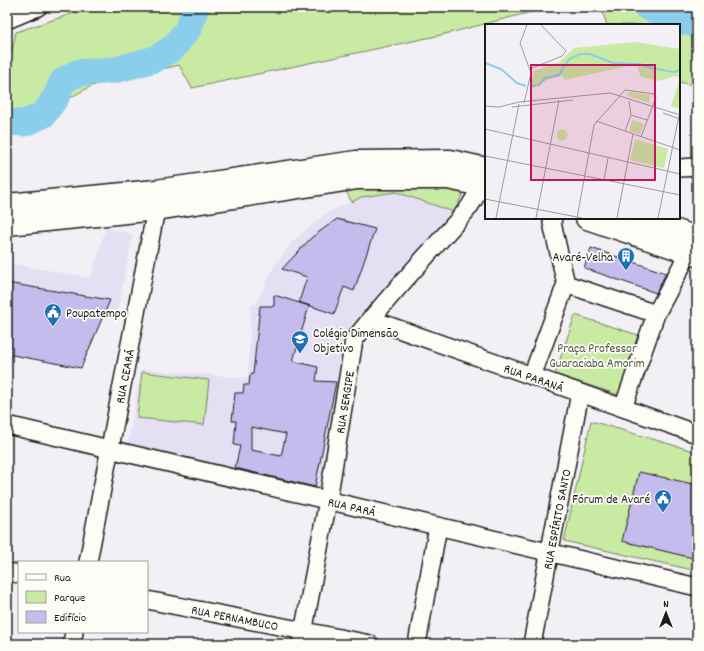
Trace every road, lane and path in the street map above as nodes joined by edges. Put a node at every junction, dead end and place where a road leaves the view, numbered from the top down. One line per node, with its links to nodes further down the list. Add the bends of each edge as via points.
1 (38, 7): 2 (street)
2 (7, 20)
3 (697, 167): 4 (street)
4 (680, 168)
5 (485, 180): 6 (main road, via 450,161 356,162 315,176); 16 (street, RUA SERGIPE, via 468,209)
6 (156, 200): 8 (main road); 22 (street, RUA CEARÁ)
7 (7, 205): 8 (main road)
8 (54, 210): 12 (main road)
9 (553, 219): 14 (street)
10 (592, 219): 13 (main road)
11 (640, 219): 13 (main road)
12 (7, 224)
13 (695, 242): 15 (street)
14 (566, 284): 15 (street); 17 (street)
15 (656, 314): 19 (street)
16 (370, 319): 17 (street, RUA PARANÁ); 23 (street, RUA SERGIPE, via 354,340)
17 (532, 376): 18 (street, RUA PARANÁ)
18 (580, 393): 19 (street, RUA PARANÁ); 25 (street, RUA ESPÍRITO SANTO)
19 (623, 408): 21 (street, RUA PARANÁ)
20 (7, 425): 22 (street, RUA PARÁ)
21 (697, 434)
22 (110, 449): 23 (street, RUA PARÁ); 26 (street, RUA CEARÁ)
23 (328, 500): 24 (street, RUA PARÁ); 32 (street, RUA SERGIPE)
24 (438, 526): 25 (street, RUA PARÁ); 35 (street)
25 (550, 553): 29 (street, RUA PARÁ); 36 (street, RUA ESPÍRITO SANTO)
26 (88, 561)
27 (7, 572): 28 (street)
28 (18, 574)
29 (697, 587)
30 (148, 600): 32 (street, RUA PERNAMBUCO)
31 (74, 633): 33 (street)
32 (302, 637): 34 (street, RUA PERNAMBUCO)
33 (72, 644)
34 (370, 644)
35 (417, 644)
36 (532, 644)

